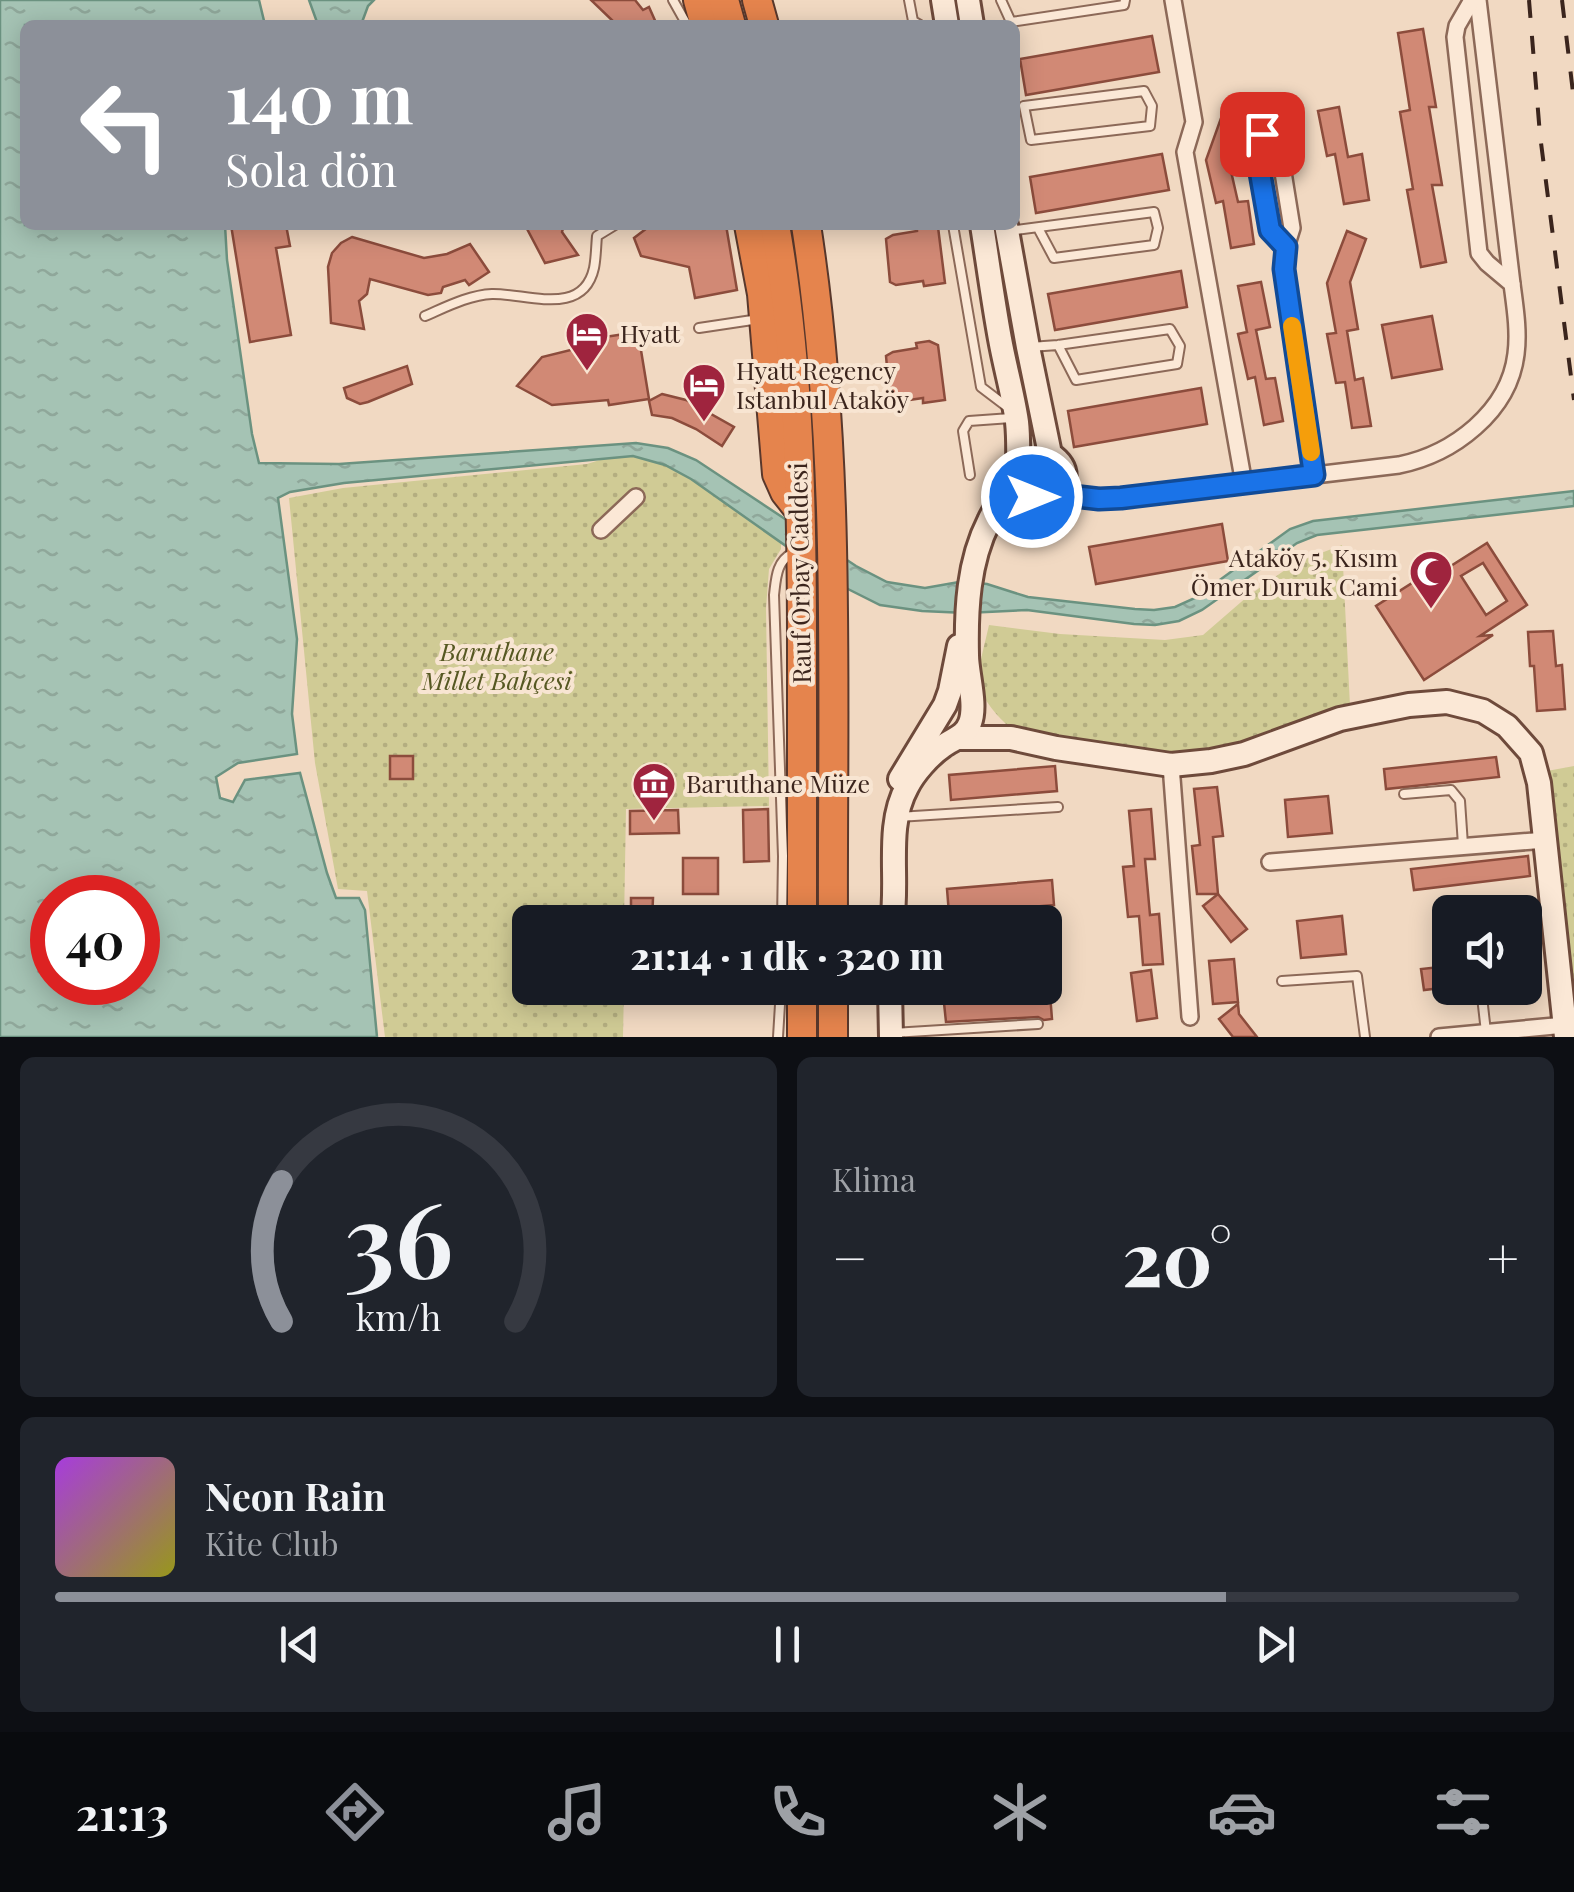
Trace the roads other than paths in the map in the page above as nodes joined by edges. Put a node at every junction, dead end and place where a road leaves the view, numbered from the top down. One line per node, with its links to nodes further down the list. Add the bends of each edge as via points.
1 (1125, 0): 4 (lane)
2 (1173, 0): 29 (street, via 1194,122 1185,152)
3 (1475, 0): 17 (street); 17 (street, via 1455,37 1479,253)
4 (1020, 21)
5 (1020, 107): 6 (lane, via 1144,91 1152,106 1150,126 1031,140)
6 (1020, 110)
7 (1020, 228): 8 (lane)
8 (1038, 228): 8 (lane, via 1054,258 1154,244 1158,228 1154,212)
9 (607, 230): 18 (lane, via 597,236 590,280 568,298 490,294)
10 (750, 230): 19 (highway)
11 (776, 230): 32 (highway, Rauf Orbay Caddesi, via 793,363)
12 (807, 230): 49 (highway, Rauf Orbay Caddesi, via 824,365 832,514)
13 (954, 230): 24 (lane, via 981,387)
14 (983, 230): 21 (street)
15 (1006, 230): 22 (street)
16 (1286, 247): 16 (street, via 1270,230 1256,150 1262,134 1277,135 1292,228); 26 (street)
17 (1512, 284): 26 (street, via 1516,356 1488,415 1438,454 1418,461)
18 (425, 316)
19 (764, 318): 20 (lane); 32 (highway, via 777,474)
20 (699, 328)
21 (1000, 342): 22 (street); 24 (street)
22 (1027, 342): 23 (lane); 25 (street)
23 (1058, 346): 23 (lane, via 1076,380 1177,364 1180,346 1170,329)
24 (1015, 415): 27 (lane, via 965,426); 28 (street)
25 (1050, 454): 28 (street, via 1028,456); 30 (street, via 1060,462)
26 (1314, 475): 29 (street)
27 (970, 476)
28 (1021, 480): 30 (street, via 1044,498); 35 (street, via 989,521)
29 (1244, 484): 30 (street, via 1099,499)
30 (1060, 485)
31 (636, 496): 33 (street)
32 (800, 511): 34 (highway, Rauf Orbay Caddesi)
33 (601, 530)
34 (802, 549): 47 (lane, via 777,570 774,595); 48 (highway, Rauf Orbay Caddesi)
35 (966, 613): 36 (street); 37 (street)
36 (945, 705): 37 (street, via 957,695); 38 (street, via 949,731); 50 (street, via 889,803)
37 (972, 705): 38 (street, via 970,726); 39 (street, via 976,714)
38 (960, 738): 39 (street); 43 (street, via 914,777)
39 (1023, 741): 40 (street)
40 (1171, 765): 44 (street, via 1244,754 1340,718 1448,702 1508,726 1532,753); 58 (street)
41 (1404, 794): 45 (lane, via 1450,790 1460,801)
42 (1058, 807): 43 (lane)
43 (898, 817): 51 (street)
44 (1546, 840): 45 (street); 60 (street)
45 (1463, 845): 46 (street)
46 (1270, 862)
47 (782, 905)
48 (802, 905)
49 (832, 905)
50 (885, 905)
51 (893, 905)
52 (1282, 981): 66 (lane, via 1357,976)
53 (781, 1005): 63 (lane)
54 (802, 1005): 64 (highway)
55 (833, 1005): 65 (highway)
56 (890, 1005): 62 (street)
57 (1483, 1005): 61 (lane)
58 (1190, 1017)
59 (1038, 1024): 62 (lane)
60 (1566, 1031): 61 (street)
61 (1486, 1032): 67 (street)
62 (891, 1035)
63 (778, 1037)
64 (802, 1037)
65 (833, 1037)
66 (1364, 1037)
67 (1440, 1037)

